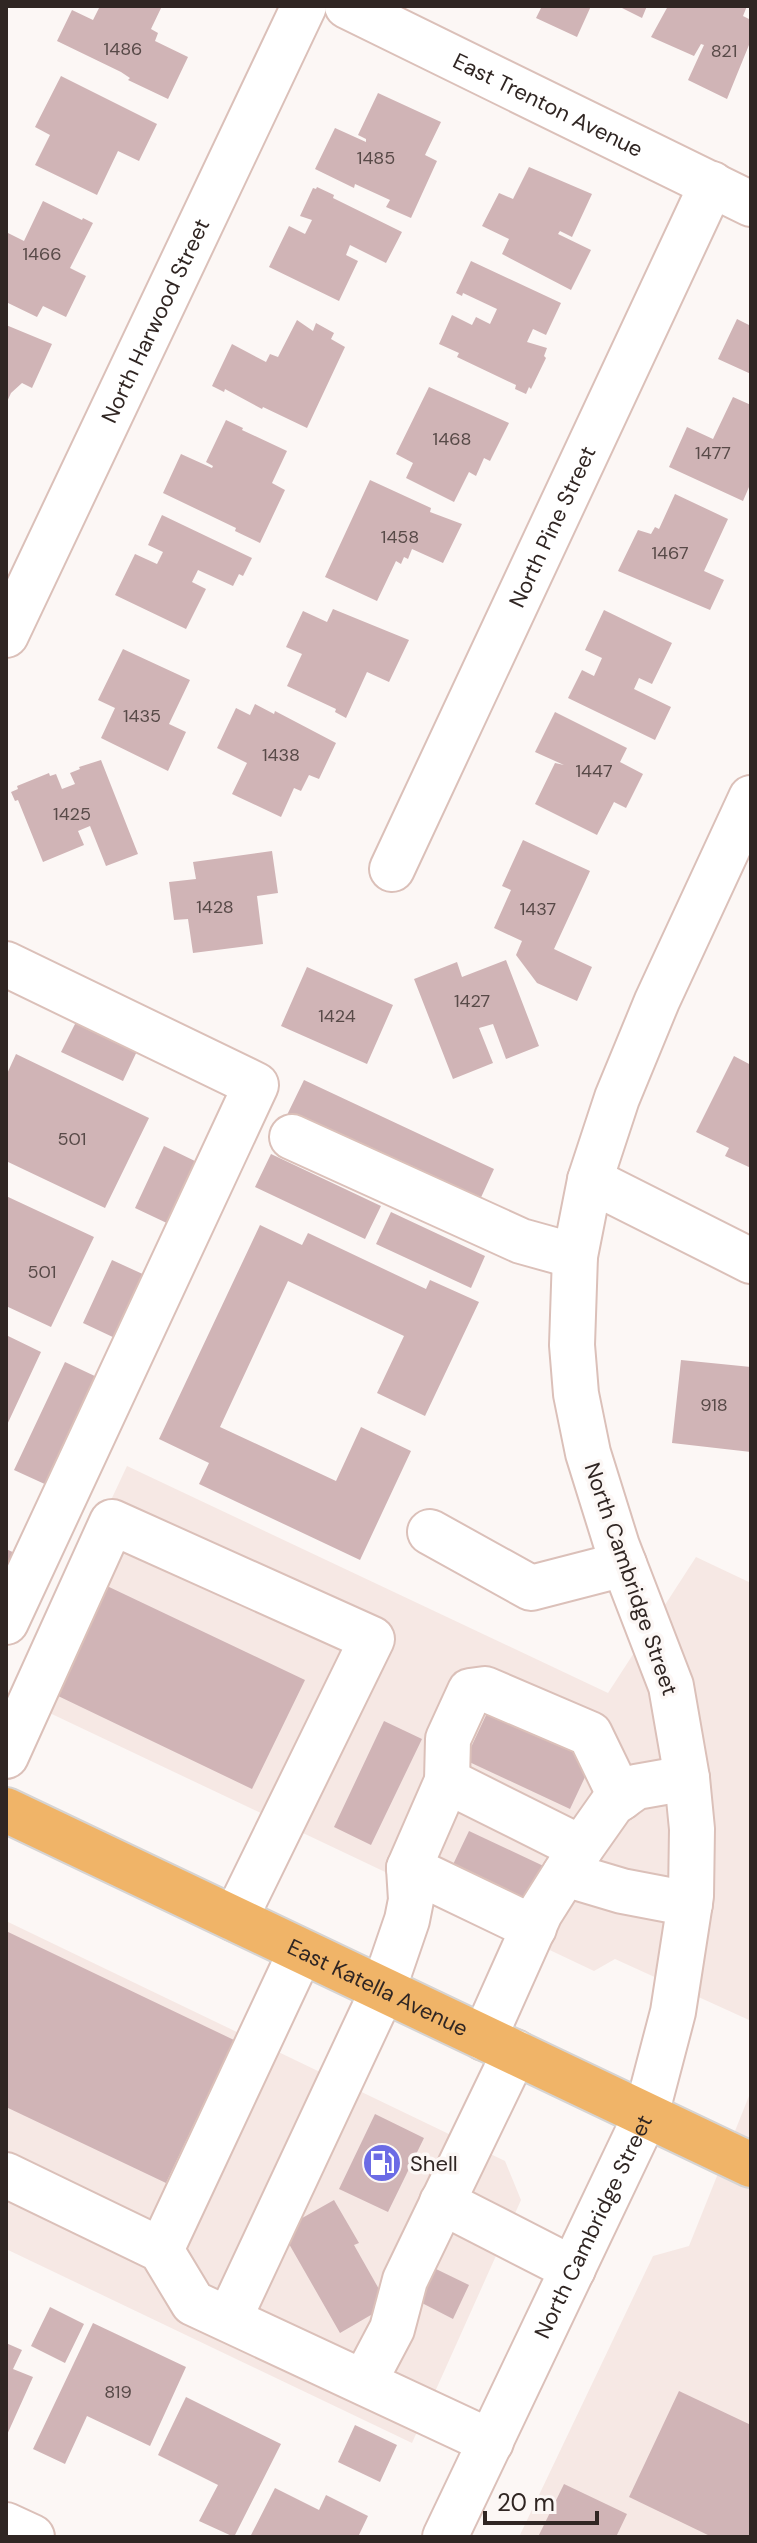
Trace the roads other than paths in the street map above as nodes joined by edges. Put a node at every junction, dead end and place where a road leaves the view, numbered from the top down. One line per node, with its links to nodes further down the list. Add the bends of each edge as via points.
1 (304, 6): 5 (street, North Harwood Street)
2 (347, 6): 3 (street, East Trenton Avenue)
3 (712, 184): 4 (street, East Trenton Avenue); 7 (street, North Pine Street)
4 (751, 204)
5 (6, 635)
6 (751, 798): 10 (street, North Cambridge Street, via 634,1056)
7 (392, 869)
8 (6, 964): 15 (street, via 256,1085)
9 (292, 1137): 11 (street, via 521,1241)
10 (590, 1180): 11 (street, North Cambridge Street); 12 (street)
11 (575, 1256): 14 (street, North Cambridge Street, via 576,1394 600,1498)
12 (751, 1261)
13 (430, 1532): 14 (street, via 531,1588)
14 (624, 1564): 17 (street, North Cambridge Street, via 671,1686)
15 (6, 1622)
16 (6, 1756): 24 (street, via 112,1522 372,1639)
17 (687, 1778): 19 (street, via 636,1787); 23 (street, North Cambridge Street)
18 (447, 1781): 19 (street, via 448,1739 470,1691 485,1689 590,1734); 21 (street); 22 (street)
19 (621, 1798): 21 (street)
20 (6, 1810): 24 (main road, East Katella Avenue)
21 (573, 1861): 23 (street, via 622,1891); 25 (street)
22 (409, 1868): 25 (street); 27 (street, via 411,1900)
23 (690, 1904): 29 (street, North Cambridge Street, via 673,2012)
24 (235, 1919): 26 (main road, East Katella Avenue)
25 (534, 1928): 28 (street)
26 (301, 1951): 27 (main road, East Katella Avenue); 33 (street)
27 (383, 1990): 28 (main road, East Katella Avenue); 35 (street)
28 (500, 2045): 29 (main road, East Katella Avenue); 32 (street)
29 (646, 2115): 30 (main road, East Katella Avenue); 34 (street, North Cambridge Street)
30 (751, 2165)
31 (6, 2175): 33 (street)
32 (442, 2202): 34 (street); 36 (street, via 405,2280 392,2329)
33 (161, 2250): 35 (street, via 193,2303)
34 (573, 2269): 37 (street, North Cambridge Street)
35 (229, 2319): 36 (street)
36 (364, 2382): 37 (street)
37 (491, 2442): 40 (street, North Cambridge Street)
38 (6, 2525): 39 (street)
39 (32, 2537)
40 (445, 2537)

